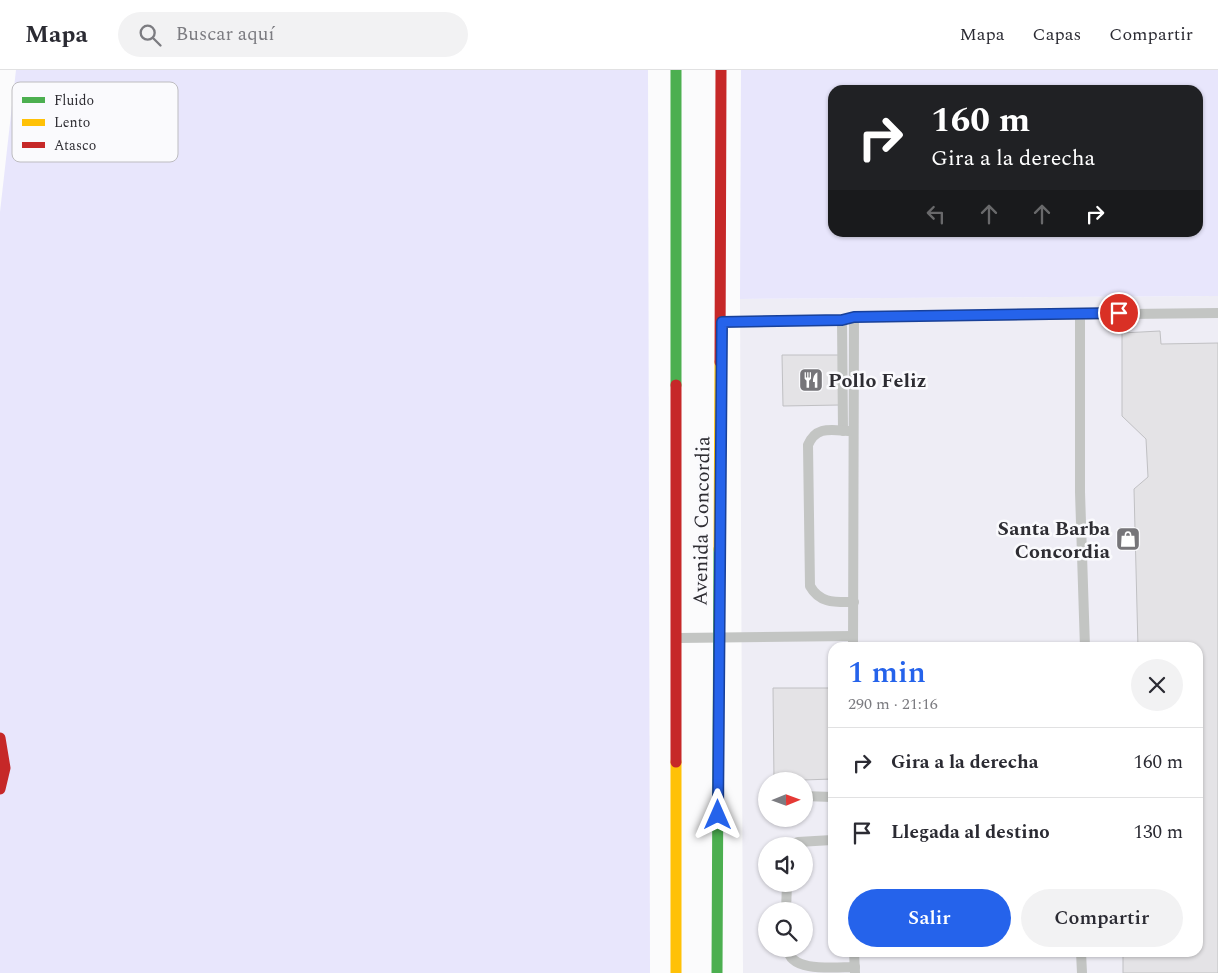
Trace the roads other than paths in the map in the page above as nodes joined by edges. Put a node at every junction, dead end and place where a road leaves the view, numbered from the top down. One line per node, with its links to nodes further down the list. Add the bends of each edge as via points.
1 (676, 70): 11 (main road, Avenida Concordia)
2 (721, 70): 7 (main road, Avenida Concordia)
3 (1218, 313): 4 (lane)
4 (1080, 314): 5 (lane); 14 (lane, via 1080,492)
5 (854, 317): 6 (lane); 8 (lane)
6 (842, 320): 7 (lane); 8 (lane)
7 (722, 322): 12 (main road, Avenida Concordia)
8 (848, 431): 9 (lane); 9 (lane, via 818,431 812,435 808,445 810,586 821,599)
9 (854, 602): 10 (lane)
10 (853, 636): 12 (lane); 13 (lane)
11 (677, 638): 12 (lane); 25 (main road, Avenida Concordia)
12 (718, 638): 26 (main road, Avenida Concordia)
13 (853, 642)
14 (1085, 642)
15 (0, 738): 16 (main road, via 5,768)
16 (0, 789)
17 (813, 796): 18 (lane)
18 (828, 797)
19 (828, 840): 20 (lane)
20 (813, 841)
21 (789, 957): 24 (lane, via 796,964 809,967)
22 (854, 957): 24 (lane)
23 (1081, 957): 27 (lane)
24 (855, 970)
25 (676, 973)
26 (717, 973)
27 (1082, 973)

